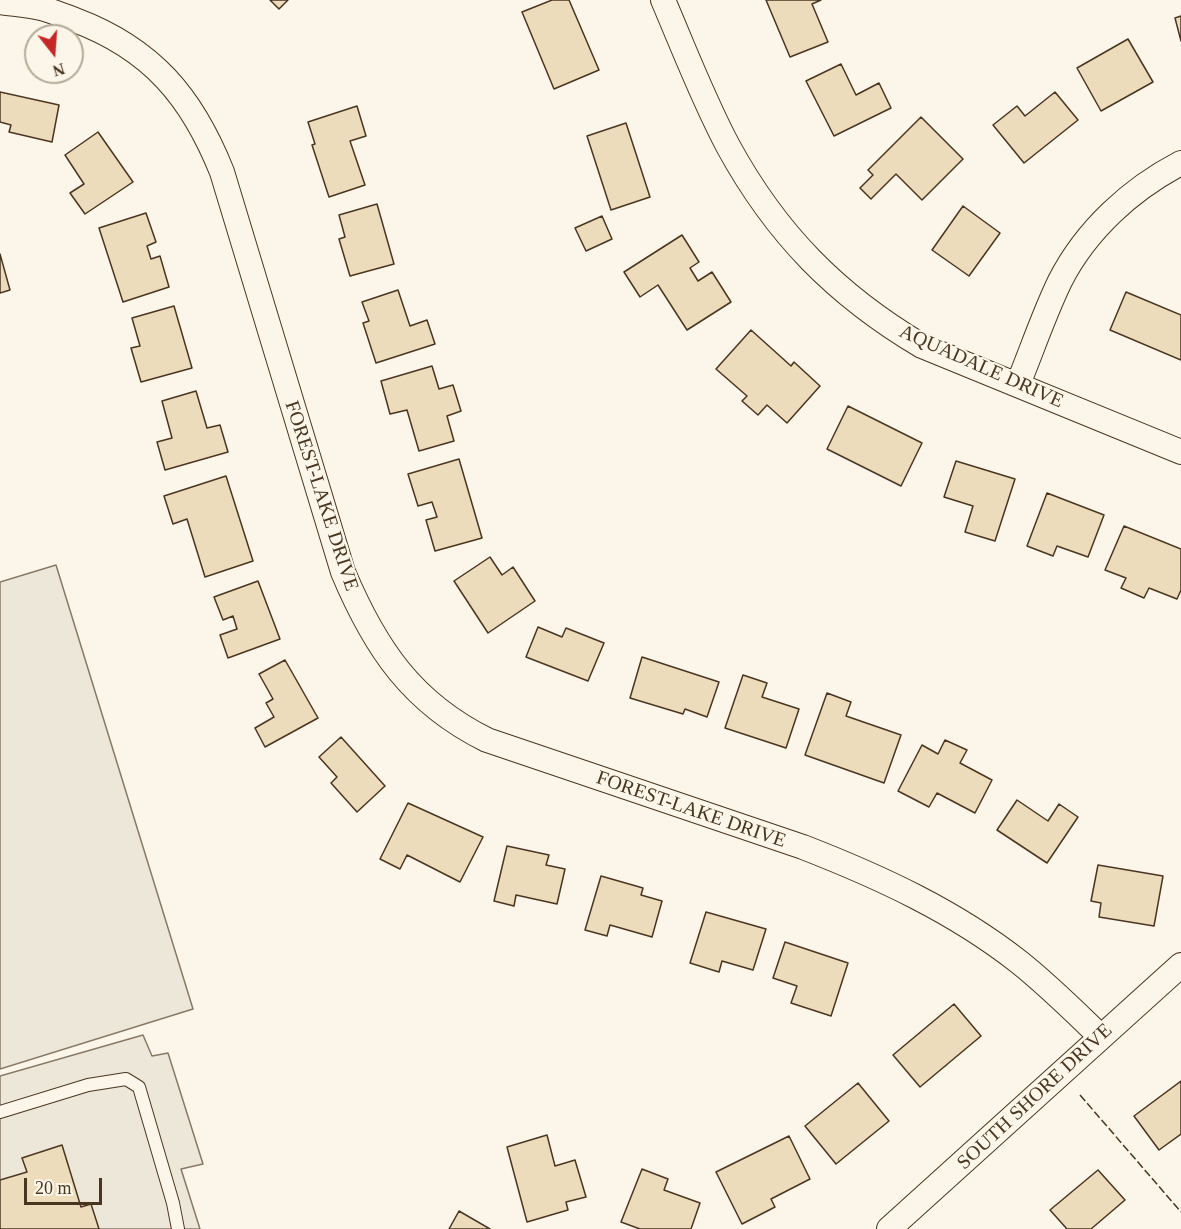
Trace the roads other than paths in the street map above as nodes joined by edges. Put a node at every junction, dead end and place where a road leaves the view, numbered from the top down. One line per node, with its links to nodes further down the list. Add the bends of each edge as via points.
1 (663, 0): 4 (street, AQUADALE DRIVE, via 727,145 754,190 814,265 891,327 922,346)
2 (0, 2): 7 (street, FOREST-LAKE DRIVE, via 42,8 103,31 156,68 189,106 222,172 343,572 372,635 429,703 487,740 803,848 915,895 1018,962)
3 (1181, 163): 4 (street, via 1138,189 1089,238 1060,281)
4 (1018, 384): 5 (street, AQUADALE DRIVE)
5 (1181, 452)
6 (1181, 965): 7 (street, SOUTH SHORE DRIVE)
7 (1100, 1036): 10 (street, SOUTH SHORE DRIVE)
8 (0, 1112): 9 (lane, via 88,1085 126,1079 139,1087)
9 (178, 1229)
10 (889, 1229)

